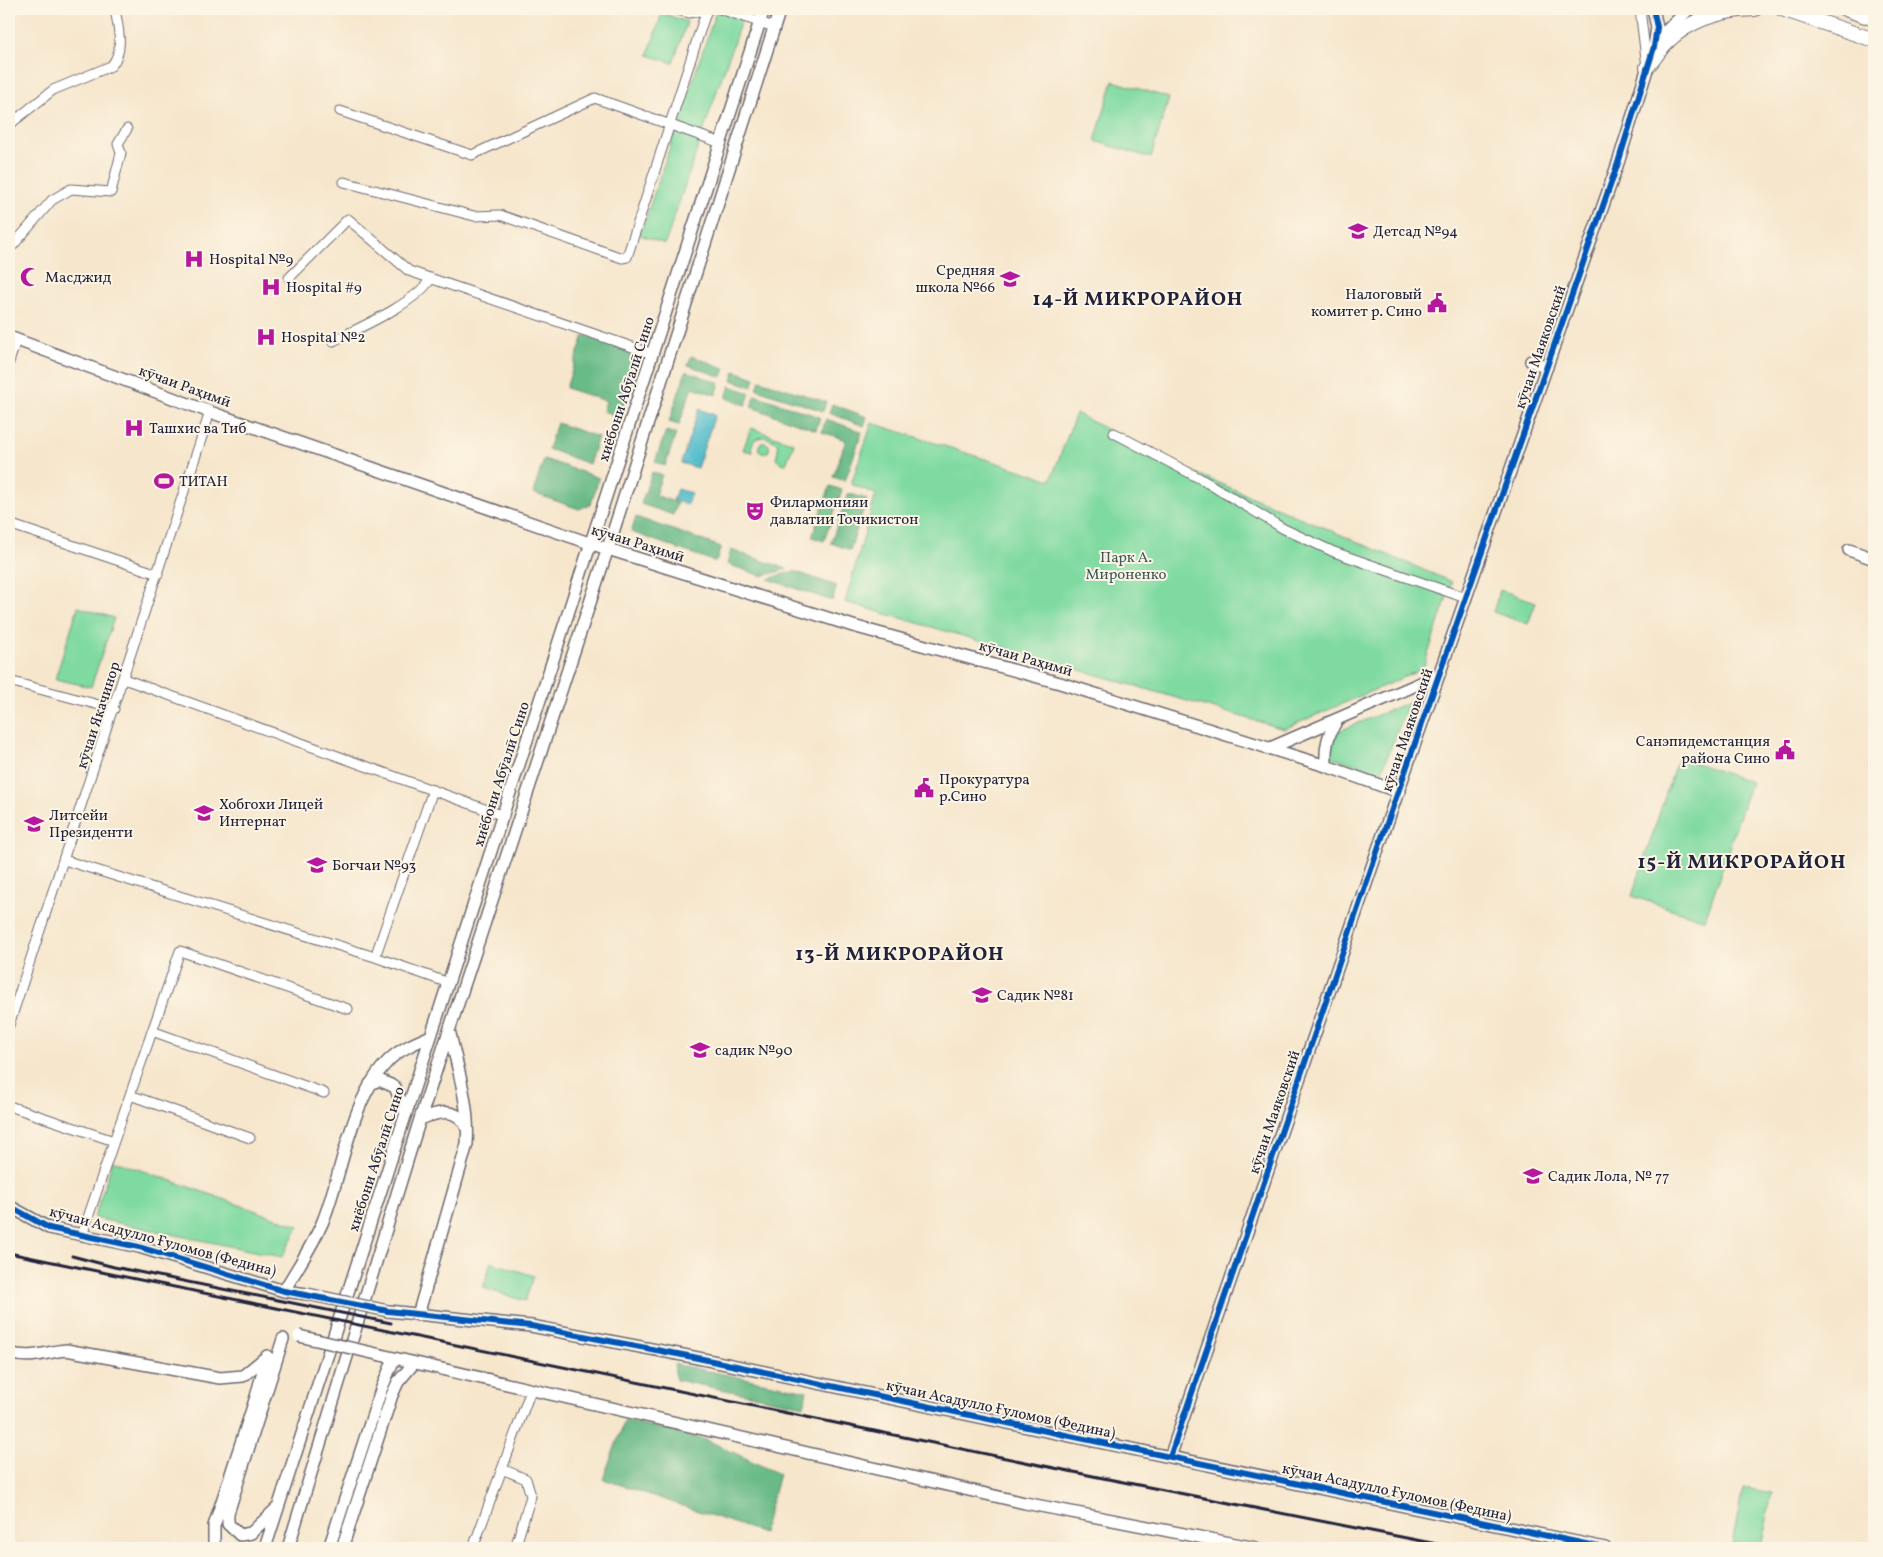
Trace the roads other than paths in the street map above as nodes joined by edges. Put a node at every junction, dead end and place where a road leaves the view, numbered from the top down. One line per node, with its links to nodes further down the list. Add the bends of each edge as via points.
1 (115, 9): 20 (street, via 120,48 118,59 111,66 53,90)
2 (674, 9): 3 (street, via 689,13)
3 (709, 9): 21 (street)
4 (720, 9): 14 (street)
5 (764, 9): 14 (street, хиёбони Абӯалӣ Сино)
6 (780, 9): 15 (street, хиёбони Абӯалӣ Сино)
7 (1640, 9): 18 (street)
8 (1653, 9): 17 (street, кӯчаи Маяковский, via 1657,27)
9 (1690, 9): 17 (street, кӯчаи Маяковский)
10 (1755, 9): 18 (main road, via 1731,10 1688,25 1665,44)
11 (1782, 9): 16 (main road)
12 (1845, 9): 13 (main road)
13 (1874, 19)
14 (760, 22): 15 (street); 23 (street, хиёбони Абӯалӣ Сино)
15 (774, 27): 38 (street, хиёбони Абӯалӣ Сино)
16 (1874, 40)
17 (1654, 47): 18 (street, кӯчаи Маяковский)
18 (1647, 67): 33 (street, кӯчаи Маяковский, via 1618,163)
19 (340, 111): 21 (street, via 472,155 595,98)
20 (9, 125)
21 (670, 125): 23 (street); 24 (street, via 627,257 622,258 500,215 474,216)
22 (127, 129): 25 (street, via 118,144 121,154 111,192 72,188 52,200)
23 (721, 142): 30 (street, хиёбони Абӯалӣ Сино)
24 (344, 182)
25 (9, 250)
26 (289, 278): 27 (street, via 348,219 409,271)
27 (431, 278): 29 (street, via 426,288 408,300); 30 (street)
28 (12, 339): 32 (street); 34 (street, кӯчаи Раҳимӣ)
29 (333, 340)
30 (653, 354): 37 (street, хиёбони Абӯалӣ Сино)
31 (1531, 361): 33 (street)
32 (9, 362)
33 (1547, 367): 42 (street, кӯчаи Маяковский)
34 (210, 412): 37 (street, кӯчаи Раҳимӣ); 41 (street, кӯчаи Якачинор)
35 (1114, 433): 42 (street, via 1201,479 1284,529 1334,552)
36 (9, 524): 41 (street)
37 (592, 544): 38 (street, кӯчаи Раҳимӣ); 52 (street, хиёбони Абӯалӣ Сино)
38 (608, 548): 48 (street, кӯчаи Раҳимӣ, via 781,608 1060,683); 59 (street, хиёбони Абӯалӣ Сино)
39 (1849, 550): 40 (street)
40 (1874, 559)
41 (158, 574): 44 (street, кӯчаи Якачинор)
42 (1466, 598): 43 (street, кӯчаи Маяковский)
43 (1439, 675): 47 (street); 51 (street, кӯчаи Маяковский)
44 (124, 679): 46 (street, кӯчаи Якачинор); 50 (street)
45 (9, 681): 46 (street)
46 (114, 709): 53 (street, кӯчаи Якачинор)
47 (1337, 720): 48 (street); 49 (street, via 1328,734)
48 (1268, 749): 49 (street, кӯчаи Раҳимӣ)
49 (1326, 766): 51 (street, кӯчаи Раҳимӣ)
50 (433, 790): 52 (street); 54 (street)
51 (1399, 792): 82 (street, кӯчаи Маяковский)
52 (504, 816): 55 (street, хиёбони Абӯалӣ Сино)
53 (64, 860): 54 (street); 57 (street, кӯчаи Якачинор)
54 (376, 957): 55 (street)
55 (450, 983): 60 (street, хиёбони Абӯалӣ Сино)
56 (348, 1009): 58 (street, via 180,951)
57 (9, 1025)
58 (152, 1031): 62 (street); 63 (street)
59 (450, 1032): 66 (street, хиёбони Абӯалӣ Сино); 67 (street)
60 (432, 1036): 61 (street, via 389,1059); 65 (street, хиёбони Абӯалӣ Сино)
61 (370, 1084): 65 (street, via 379,1080 395,1087); 72 (street, via 323,1222)
62 (324, 1093)
63 (130, 1095): 68 (street); 69 (street)
64 (9, 1106): 69 (street)
65 (406, 1114): 84 (street, хиёбони Абӯалӣ Сино)
66 (420, 1119): 67 (street, via 445,1111 456,1114); 87 (street, хиёбони Абӯалӣ Сино)
67 (468, 1130): 73 (street, via 467,1144)
68 (250, 1138)
69 (114, 1141): 71 (street)
70 (9, 1206): 71 (street, кӯчаи Асадулло Ғуломов (Федина), via 49,1228)
71 (82, 1235): 72 (street, кӯчаи Асадулло Ғуломов (Федина), via 139,1247)
72 (284, 1290): 73 (street, кӯчаи Асадулло Ғуломов (Федина), bridge)
73 (418, 1315): 82 (street, кӯчаи Асадулло Ғуломов (Федина), via 531,1326)
74 (283, 1339): 76 (street); 77 (street, bridge, via 299,1336); 84 (street, via 228,1513 228,1524 240,1534 251,1533)
75 (9, 1353): 79 (street, via 34,1357 66,1350 220,1378)
76 (266, 1357): 79 (street); 81 (street)
77 (394, 1358): 78 (street); 88 (street)
78 (414, 1363): 80 (street); 89 (street, via 392,1395)
79 (243, 1376): 81 (street)
80 (531, 1390): 83 (street); 92 (street, via 1016,1501)
81 (256, 1397): 85 (street, via 214,1526)
82 (1170, 1457): 93 (street, кӯчаи Асадулло Ғуломов (Федина))
83 (502, 1469): 90 (street); 91 (street, via 526,1479 531,1496)
84 (279, 1506): 86 (street, хиёбони Абӯалӣ Сино)
85 (214, 1548)
86 (265, 1548)
87 (288, 1548)
88 (329, 1548)
89 (342, 1548)
90 (473, 1548)
91 (515, 1548)
92 (1256, 1548)
93 (1606, 1548)

